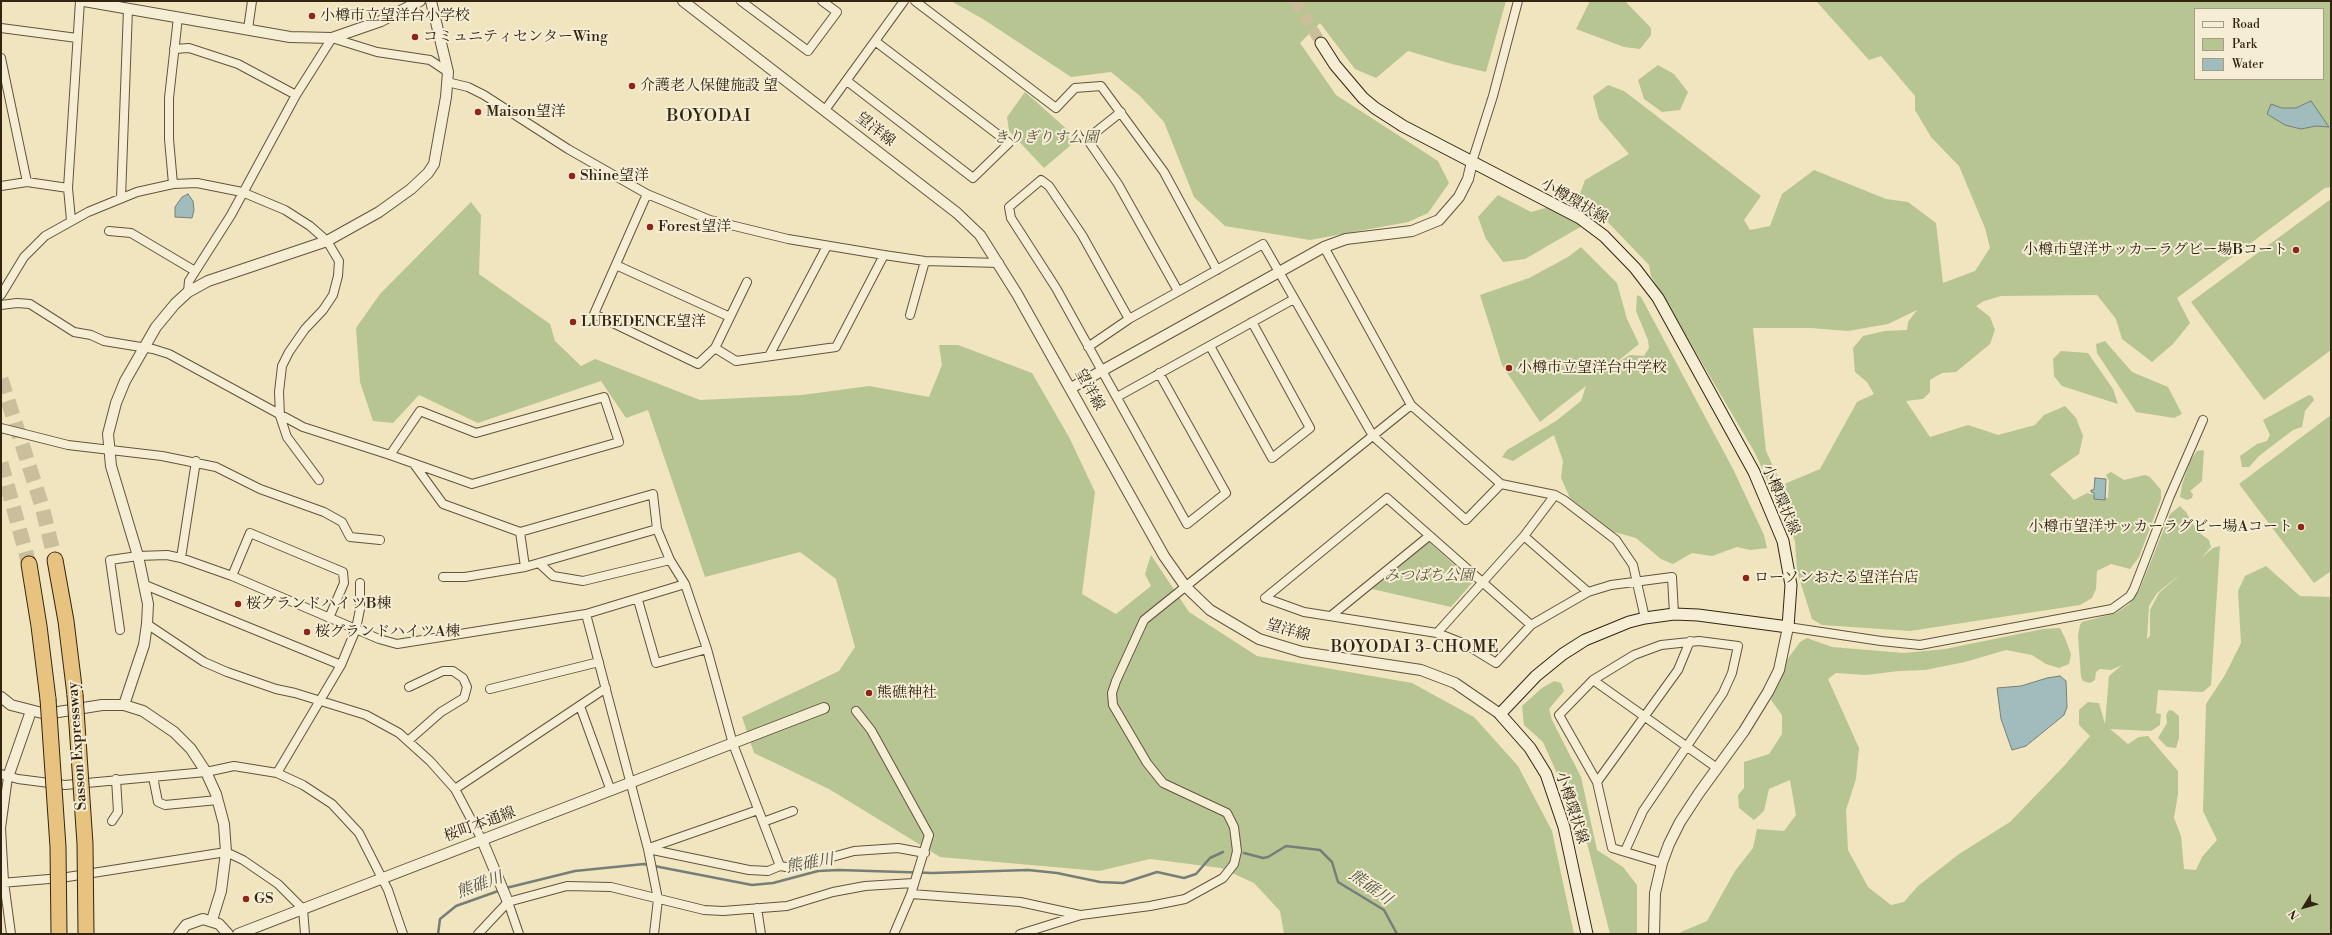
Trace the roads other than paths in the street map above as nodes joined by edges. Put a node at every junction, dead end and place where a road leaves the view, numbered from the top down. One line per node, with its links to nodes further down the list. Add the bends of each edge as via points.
1 (80, 1): 16 (street)
2 (84, 1): 12 (street)
3 (252, 1): 15 (street)
4 (420, 1): 17 (street, via 381,21)
5 (431, 1): 23 (street)
6 (683, 1): 26 (street, 望洋線)
7 (741, 1): 8 (street, via 808,51 837,12)
8 (822, 1)
9 (904, 1): 18 (street)
10 (915, 1): 27 (street, via 1056,108 1075,88 1101,86)
11 (1518, 1): 28 (street, via 1493,96)
12 (128, 9): 13 (street); 35 (street)
13 (178, 17): 15 (street); 20 (street)
14 (1, 28): 16 (street)
15 (248, 29): 17 (street, via 290,37)
16 (77, 38): 32 (street)
17 (332, 38): 23 (street, via 376,52 430,60); 25 (street)
18 (876, 42): 24 (street); 24 (street, via 1009,143 973,178)
19 (1321, 43): 28 (main road, 小樽環状線, via 1335,65 1369,103 1403,126)
20 (174, 50): 25 (street, via 189,48 238,64); 30 (street, via 169,98)
21 (1, 58): 22 (street)
22 (2, 69): 29 (street)
23 (447, 77): 34 (street, via 484,95 568,149); 38 (street, via 434,164 428,173 379,212)
24 (847, 81): 26 (street)
25 (296, 95): 33 (street)
26 (825, 110): 43 (street, 望洋線, via 957,213 980,236)
27 (1121, 112): 45 (street, via 1164,172); 49 (street, via 1087,139 1118,184)
28 (1472, 162): 40 (street, via 1468,179 1459,197 1439,220 1412,231 1346,239); 108 (main road, 小樽環状線, via 1580,218 1604,236 1635,268 1658,298 1754,472 1777,524 1786,553 1791,585)
29 (26, 182): 31 (street); 32 (street)
30 (173, 184): 33 (street, via 197,183); 35 (street)
31 (1, 186)
32 (68, 188): 36 (street)
33 (242, 192): 38 (street, via 285,210 310,226); 46 (street)
34 (647, 194): 39 (street, via 710,220); 44 (street)
35 (121, 198): 36 (street)
36 (71, 220): 51 (street, via 45,236 24,257)
37 (109, 232): 46 (street, via 131,233)
38 (326, 241): 50 (street, via 208,281); 68 (street, via 339,261 338,276 333,295 305,329 282,366)
39 (827, 246): 41 (street); 62 (street)
40 (1324, 247): 47 (street); 67 (street)
41 (884, 255): 42 (street); 62 (street, via 836,346)
42 (925, 261): 43 (street); 54 (street)
43 (999, 263): 65 (street, 望洋線)
44 (616, 265): 55 (street); 61 (street, via 594,314 698,364)
45 (1217, 270): 47 (street, via 1263,244); 49 (street)
46 (195, 271): 50 (street, via 189,281)
47 (1279, 272): 52 (street); 63 (street)
48 (747, 282): 55 (street)
49 (1178, 291): 56 (street)
50 (188, 292): 60 (street, via 166,314)
51 (1, 295)
52 (1294, 299): 57 (street); 71 (street)
53 (1, 305): 60 (street, via 30,304 74,332 91,335 104,341)
54 (910, 315)
55 (730, 317): 61 (street)
56 (1129, 319): 59 (street); 59 (street, via 1082,235 1049,186 1041,180 1009,207 1011,218 1037,255)
57 (1252, 322): 58 (street); 58 (street, via 1310,428 1272,458)
58 (1210, 346): 64 (street)
59 (1088, 347): 63 (street)
60 (146, 348): 68 (street, via 184,360); 72 (street, via 125,381 116,403 108,434)
61 (715, 348): 62 (street, via 736,361)
62 (770, 354)
63 (1103, 371): 65 (street); 66 (street)
64 (1159, 374): 66 (street); 66 (street, via 1226,493 1187,524)
65 (1071, 388): 98 (street, 望洋線, via 1164,556)
66 (1118, 397)
67 (1411, 405): 71 (street); 77 (street)
68 (280, 416): 73 (street, via 303,427); 76 (street, via 287,437)
69 (2203, 420): 108 (street, via 2134,589 2130,596 2112,609 1920,645)
70 (1, 428): 72 (street, via 55,442)
71 (1373, 436): 77 (street, via 1466,520); 98 (street)
72 (110, 451): 74 (street); 84 (street, via 111,466)
73 (390, 454): 75 (street); 75 (street, via 420,411 476,433 604,397 619,442 472,484)
74 (196, 462): 83 (street, via 216,467 260,489 324,512 342,522 350,537); 85 (street)
75 (414, 464): 80 (street, via 443,504)
76 (319, 480)
77 (1501, 484): 78 (street)
78 (1555, 495): 82 (street); 93 (street, via 1616,540 1633,565)
79 (657, 529): 80 (street, via 653,494); 87 (street); 88 (street)
80 (520, 532): 90 (street)
81 (1429, 536): 94 (street); 103 (street); 103 (street, via 1387,498 1265,598 1304,612)
82 (1524, 536): 94 (street); 99 (street)
83 (380, 540)
84 (138, 556): 85 (street, via 167,555); 97 (street); 110 (street, via 110,560)
85 (181, 558): 91 (street)
86 (55, 560): 167 (highway, Sasson Expressway, bridge, via 75,695 85,844)
87 (670, 560): 88 (street, via 583,581 553,576); 96 (street)
88 (539, 563): 90 (street)
89 (28, 564): 166 (highway, Sasson Expressway, bridge, via 40,626 48,699 58,847)
90 (525, 567): 92 (street, via 465,577)
91 (232, 576): 104 (street); 104 (street, via 250,533 343,572 344,583)
92 (443, 577)
93 (1636, 580): 99 (street); 102 (street, via 1672,577); 105 (street)
94 (1481, 581): 107 (street); 111 (street)
95 (360, 582): 109 (street, via 360,609)
96 (685, 584): 100 (street); 113 (street)
97 (145, 585): 106 (street); 115 (street)
98 (1185, 586): 127 (street, 望洋線, via 1210,610 1259,639 1302,652 1421,670 1455,684); 163 (street, via 1144,620 1116,681 1112,693 1113,705 1147,763 1163,783 1227,813 1234,828 1237,851 1234,864 1223,878 1186,899)
99 (1588, 592): 107 (street)
100 (638, 600): 101 (street); 113 (street, via 656,663)
101 (586, 614): 109 (street, via 406,644 388,642); 114 (street)
102 (1674, 614): 105 (main road); 108 (main road, via 1703,615)
103 (1332, 615): 111 (street)
104 (329, 618): 109 (street)
105 (1645, 618): 127 (main road, via 1607,629 1563,654 1536,676)
106 (147, 624): 121 (street, via 204,662 276,690); 122 (street, via 139,661)
107 (1531, 625): 111 (street, via 1496,663 1465,644)
108 (1788, 627): 132 (street, via 1778,670 1768,692 1756,714)
109 (356, 629): 115 (street)
110 (120, 630)
111 (1437, 633)
112 (1690, 641): 116 (street, via 1660,645 1634,655); 128 (street, via 1678,670); 131 (street, via 1738,646 1732,673 1723,693)
113 (707, 649): 130 (street)
114 (599, 662): 118 (street); 119 (street)
115 (341, 665): 121 (street)
116 (1593, 680): 128 (street); 138 (street, via 1559,716)
117 (409, 687): 129 (street, via 443,671 453,671 463,678 467,687 464,698 441,712)
118 (606, 688): 123 (street); 139 (street)
119 (490, 689)
120 (1, 697): 125 (street, via 11,705)
121 (320, 701): 129 (street, via 366,715 399,733); 134 (street)
122 (124, 704): 125 (street, via 46,714); 133 (street, via 160,720 190,749)
123 (580, 706): 140 (street); 141 (street)
124 (824, 708): 130 (street, 桜町本通線)
125 (31, 711): 135 (street)
126 (856, 711): 152 (street, via 871,730 929,835)
127 (1500, 714): 179 (main road, 小樽環状線, via 1522,738 1546,774 1564,827)
128 (1645, 717): 131 (street); 138 (street)
129 (408, 741): 140 (street, via 430,761)
130 (733, 744): 139 (street, 桜町本通線); 143 (street)
131 (1686, 747): 132 (street); 150 (street, via 1642,811)
132 (1717, 768): 153 (street, via 1680,822)
133 (206, 772): 134 (street, via 234,766); 136 (street); 142 (street)
134 (277, 773): 155 (street, via 317,793 343,813 366,844)
135 (5, 776): 137 (street, via 65,785); 147 (street)
136 (153, 777): 137 (street); 142 (street, via 158,802 165,805)
137 (116, 779): 145 (street, via 118,812)
138 (1598, 782): 150 (street, via 1612,848)
139 (632, 783): 141 (street, 桜町本通線); 149 (street)
140 (455, 790): 148 (street)
141 (611, 791): 148 (street, 桜町本通線)
142 (218, 800): 151 (street, via 224,824)
143 (758, 810): 146 (street); 149 (street)
144 (793, 811): 146 (street)
145 (112, 821)
146 (763, 822): 154 (street)
147 (1, 828): 157 (street)
148 (482, 840): 155 (street, 桜町本通線); 159 (street)
149 (648, 849): 154 (street, via 749,870 768,871); 160 (street)
150 (1626, 850): 153 (street)
151 (226, 852): 157 (street, via 61,878); 162 (street, via 243,860 278,884); 164 (street, via 221,891)
152 (925, 853): 154 (street, via 898,848 854,851 792,868); 156 (street)
153 (1662, 863): 180 (street, via 1655,893)
154 (780, 866)
155 (382, 877): 162 (street, 桜町本通線); 172 (street)
156 (914, 880): 158 (street); 161 (street, via 832,892 787,906)
157 (3, 883): 165 (street)
158 (911, 894): 163 (street, via 1020,902); 177 (street)
159 (507, 898): 160 (street, via 578,886 611,887); 173 (street); 174 (street)
160 (658, 899): 161 (street, via 704,910); 175 (street)
161 (757, 908): 176 (street)
162 (303, 909): 170 (street, 桜町本通線); 171 (street)
163 (1081, 915): 178 (street)
164 (212, 920): 168 (street, via 194,920); 169 (street)
165 (11, 934)
166 (59, 934)
167 (86, 934)
168 (179, 934)
169 (228, 934)
170 (238, 934)
171 (305, 934)
172 (403, 934)
173 (478, 934)
174 (519, 934)
175 (654, 934)
176 (761, 934)
177 (894, 934)
178 (1020, 934)
179 (1588, 934)
180 (1654, 934)

